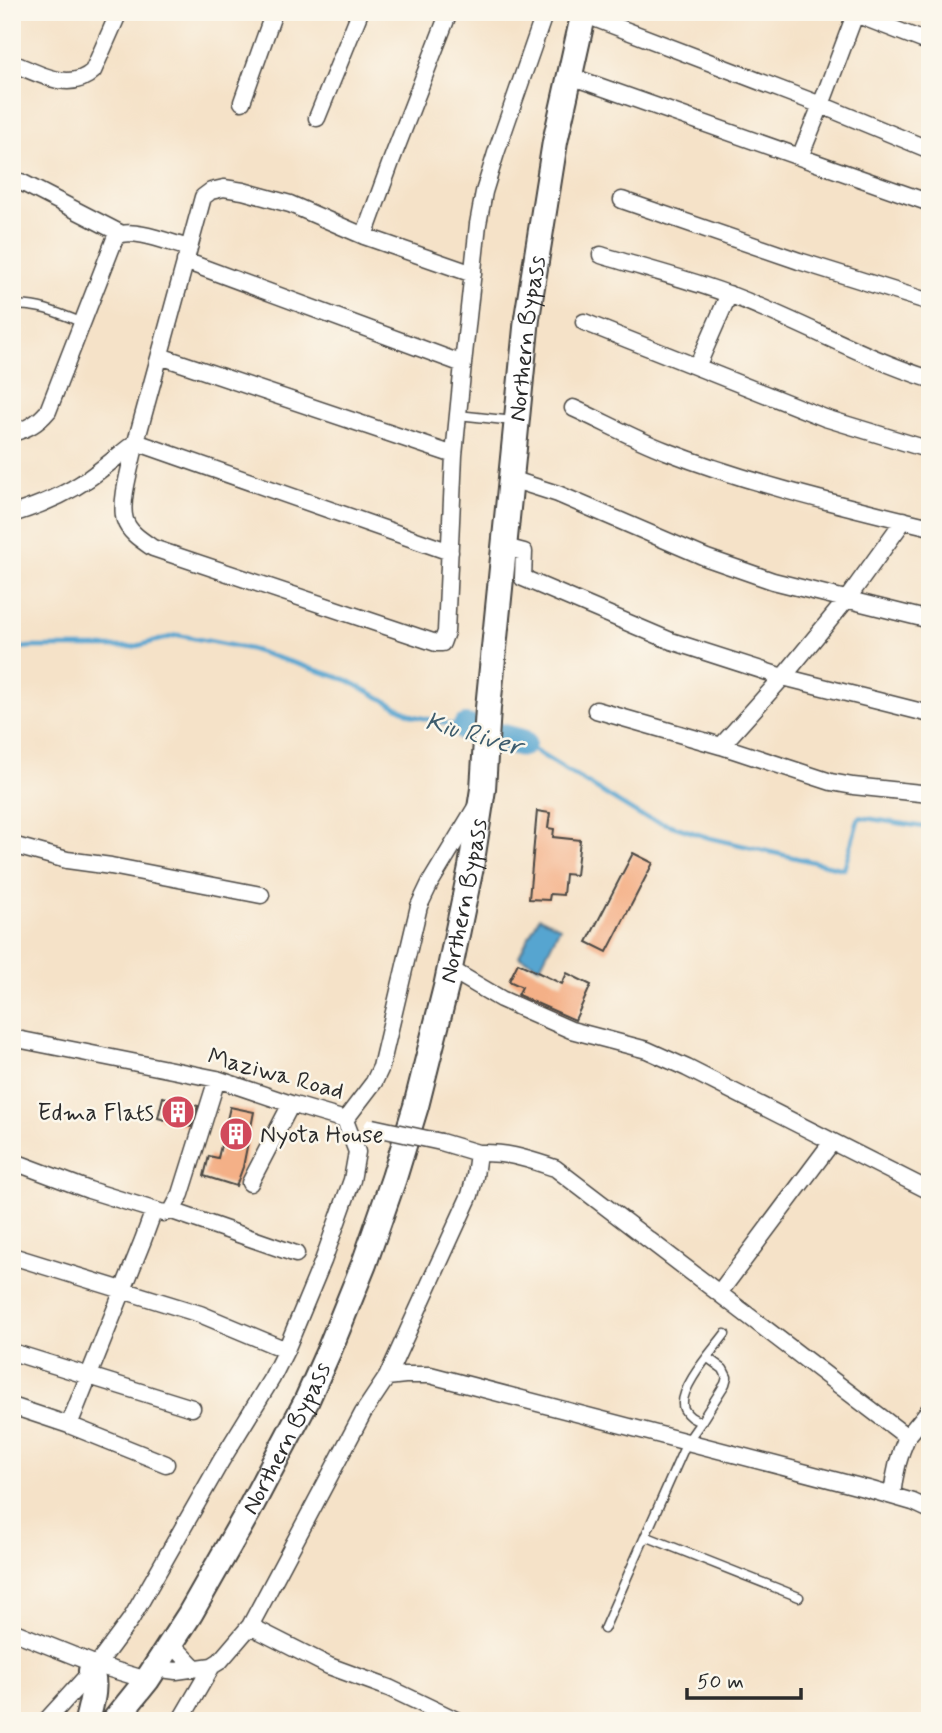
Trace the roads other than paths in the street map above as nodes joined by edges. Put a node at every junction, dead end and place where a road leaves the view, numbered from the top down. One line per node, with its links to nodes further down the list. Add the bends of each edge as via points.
1 (119, 12): 9 (street, via 93,71 85,78 57,80)
2 (274, 12): 11 (street)
3 (360, 12): 13 (street)
4 (449, 12): 20 (street)
5 (545, 12): 23 (street, via 484,192)
6 (582, 13): 10 (main road, Northern Bypass); 12 (street)
7 (854, 13): 8 (street); 12 (street)
8 (930, 43)
9 (12, 63)
10 (570, 76): 15 (street); 35 (main road, Northern Bypass, via 545,202)
11 (242, 103)
12 (821, 105): 14 (street); 15 (street)
13 (317, 118)
14 (930, 150)
15 (800, 157): 18 (street)
16 (21, 182): 19 (street)
17 (622, 200): 25 (street)
18 (930, 203)
19 (120, 233): 21 (street, via 132,232); 28 (street)
20 (364, 236): 21 (street, via 290,204 223,188 203,197); 23 (street)
21 (187, 254): 29 (street); 30 (street)
22 (601, 254): 24 (street)
23 (473, 274): 30 (street)
24 (729, 294): 31 (street); 32 (street)
25 (930, 302)
26 (12, 306): 28 (lane, via 42,308)
27 (584, 321): 31 (street)
28 (83, 323): 36 (street, via 48,411 25,430)
29 (160, 356): 37 (street); 39 (street)
30 (463, 364): 34 (street)
31 (697, 367): 38 (street, via 825,418)
32 (930, 379)
33 (573, 408): 42 (street, via 663,450 745,479)
34 (458, 415): 35 (lane); 39 (street)
35 (516, 421): 40 (main road, Northern Bypass)
36 (12, 433)
37 (136, 442): 41 (street, via 88,479); 45 (street); 45 (street, via 123,508 125,523 153,548 436,643 442,643 446,632)
38 (930, 450)
39 (454, 455): 45 (street)
40 (511, 479): 44 (main road, Northern Bypass); 46 (street, via 558,494 707,558)
41 (12, 514)
42 (904, 520): 43 (street); 46 (street)
43 (930, 527)
44 (505, 547): 48 (street, via 524,552 523,578 671,641); 53 (main road, Northern Bypass)
45 (450, 552)
46 (847, 600): 47 (street); 48 (street)
47 (930, 620)
48 (783, 677): 50 (street); 51 (street)
49 (596, 710): 51 (street)
50 (930, 714)
51 (721, 746): 52 (street, via 831,782)
52 (930, 794)
53 (482, 798): 56 (main road, Northern Bypass); 60 (street, Maziwa Road, via 419,906 381,1067)
54 (12, 845): 55 (street, via 67,860)
55 (261, 895)
56 (450, 969): 61 (street, via 500,999 571,1030 646,1050 687,1068); 93 (main road, Northern Bypass, via 394,1178 330,1348 248,1512)
57 (12, 1038): 58 (street, Maziwa Road)
58 (217, 1079): 59 (street, Maziwa Road); 67 (street)
59 (291, 1104): 60 (street, Maziwa Road); 64 (street)
60 (345, 1120): 62 (street, bridge); 73 (street, via 357,1152 352,1180)
61 (832, 1142): 65 (street); 71 (street)
62 (478, 1153): 71 (street, via 521,1156 555,1168); 77 (street, via 470,1195)
63 (12, 1161): 66 (street)
64 (250, 1183)
65 (929, 1188)
66 (154, 1209): 67 (street); 70 (street)
67 (172, 1211): 68 (street)
68 (296, 1254)
69 (12, 1256): 70 (street)
70 (122, 1290): 73 (street, via 201,1314); 76 (street)
71 (719, 1293): 83 (street)
72 (725, 1334): 75 (lane)
73 (286, 1350): 95 (street, via 131,1619)
74 (12, 1352): 76 (street)
75 (708, 1357): 81 (lane, via 727,1377); 81 (lane, via 683,1396 683,1407)
76 (89, 1376): 79 (street); 82 (street)
77 (387, 1377): 84 (street, via 430,1376); 90 (street, via 363,1413)
78 (12, 1406): 82 (street)
79 (192, 1408)
80 (930, 1409): 83 (street)
81 (701, 1422): 84 (lane)
82 (69, 1425): 85 (street)
83 (907, 1437): 86 (street, via 899,1454)
84 (687, 1442): 86 (street); 88 (lane)
85 (166, 1464)
86 (892, 1496): 87 (street)
87 (930, 1510)
88 (645, 1536): 89 (lane); 91 (lane)
89 (799, 1597)
90 (250, 1626): 94 (street, via 220,1661); 97 (street, via 329,1667 389,1688)
91 (604, 1629)
92 (12, 1631): 95 (street)
93 (171, 1643): 94 (street); 96 (main road, Northern Bypass)
94 (204, 1667): 96 (street); 101 (street)
95 (94, 1668): 96 (street); 98 (street); 99 (main road)
96 (151, 1674): 100 (main road, Northern Bypass)
97 (447, 1718)
98 (46, 1721)
99 (87, 1721)
100 (114, 1721)
101 (180, 1721)

